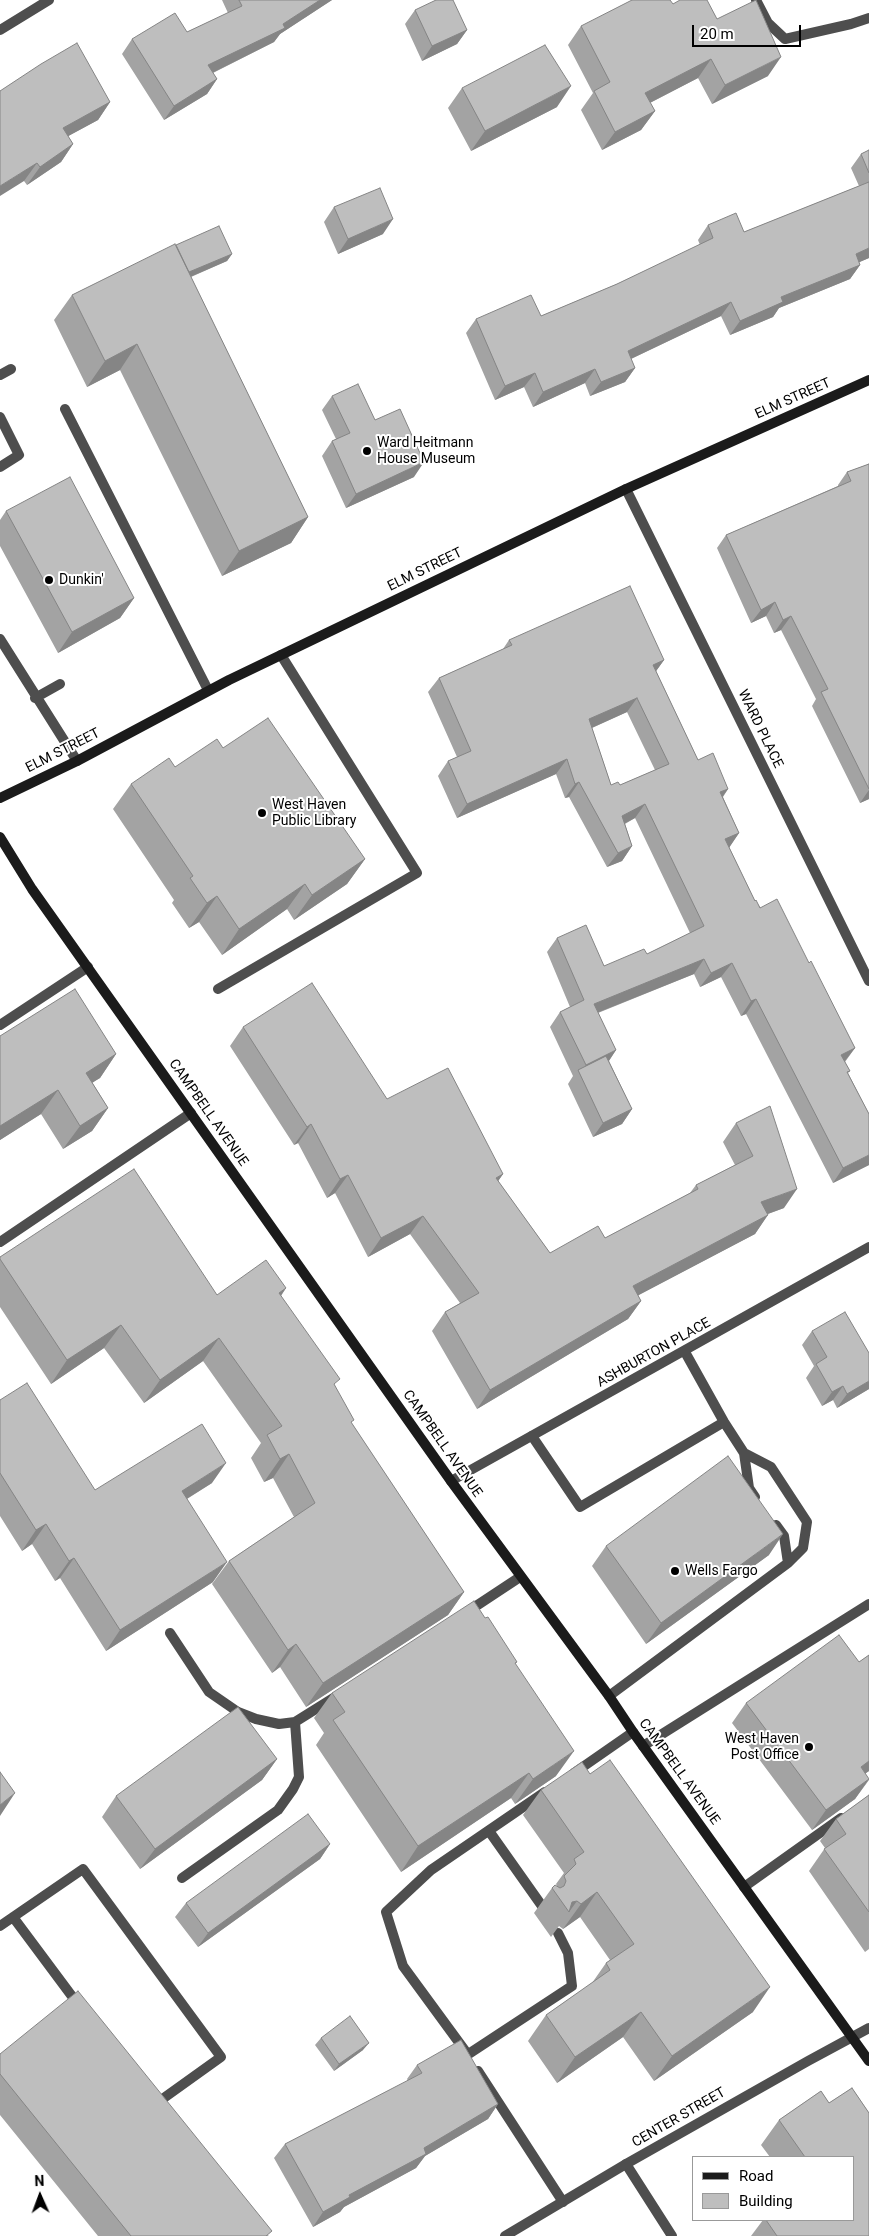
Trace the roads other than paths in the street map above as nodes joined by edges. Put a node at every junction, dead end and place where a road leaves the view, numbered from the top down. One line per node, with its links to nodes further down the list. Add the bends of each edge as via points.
1 (49, 0): 4 (street)
2 (756, 0): 3 (street, via 768,22 785,39)
3 (869, 18)
4 (0, 30)
5 (12, 369): 6 (street)
6 (0, 375)
7 (869, 380): 11 (main road, ELM STREET)
8 (65, 409): 15 (street)
9 (0, 418): 10 (street, via 20,455)
10 (0, 467)
11 (626, 488): 13 (main road, ELM STREET); 21 (street, WARD PLACE)
12 (0, 639): 16 (street)
13 (281, 655): 15 (main road, ELM STREET); 22 (street, via 416,873)
14 (60, 684): 16 (street)
15 (208, 690): 17 (main road, ELM STREET)
16 (35, 698): 17 (street)
17 (77, 761): 18 (main road, ELM STREET)
18 (0, 798)
19 (0, 837): 20 (main road, CAMPBELL AVENUE, via 32,889)
20 (88, 967): 23 (street); 24 (main road, CAMPBELL AVENUE)
21 (869, 981)
22 (218, 989)
23 (0, 1025)
24 (191, 1113): 25 (street); 31 (main road, CAMPBELL AVENUE)
25 (0, 1242)
26 (869, 1247): 27 (street, ASHBURTON PLACE)
27 (685, 1352): 28 (street); 29 (street, ASHBURTON PLACE)
28 (724, 1422): 29 (street, via 580,1506); 30 (street)
29 (532, 1436): 31 (street, ASHBURTON PLACE)
30 (744, 1453): 32 (street, via 749,1488); 34 (street, via 771,1467 807,1522 802,1548)
31 (452, 1481): 35 (main road, CAMPBELL AVENUE)
32 (761, 1504)
33 (772, 1520): 34 (street, via 784,1536)
34 (788, 1563): 40 (street)
35 (520, 1578): 37 (street); 40 (main road, CAMPBELL AVENUE)
36 (869, 1604): 43 (street)
37 (456, 1619)
38 (170, 1633): 41 (street, via 209,1692 238,1712 256,1719 278,1724)
39 (341, 1694): 41 (street)
40 (609, 1696): 42 (main road, CAMPBELL AVENUE)
41 (295, 1722): 48 (street, via 299,1777 278,1810)
42 (633, 1732): 43 (main road, CAMPBELL AVENUE); 44 (street)
43 (643, 1746): 49 (main road, CAMPBELL AVENUE)
44 (568, 1777)
45 (552, 1787): 47 (street)
46 (853, 1810): 49 (street)
47 (489, 1830): 50 (street); 57 (street, via 431,1870 386,1912 403,1966)
48 (182, 1878)
49 (744, 1887): 56 (main road, CAMPBELL AVENUE)
50 (542, 1906)
51 (13, 1917): 52 (street); 54 (street); 59 (street, via 84,1870 221,2057)
52 (0, 1926)
53 (558, 1933): 57 (street, via 568,1953 572,1986)
54 (88, 2018)
55 (869, 2028): 56 (street, CENTER STREET)
56 (852, 2037): 58 (main road, CAMPBELL AVENUE); 60 (street, CENTER STREET)
57 (467, 2055): 61 (street)
58 (869, 2061)
59 (153, 2106)
60 (626, 2164): 61 (street, CENTER STREET); 63 (street)
61 (563, 2202): 62 (street, CENTER STREET)
62 (505, 2236)
63 (672, 2236)

